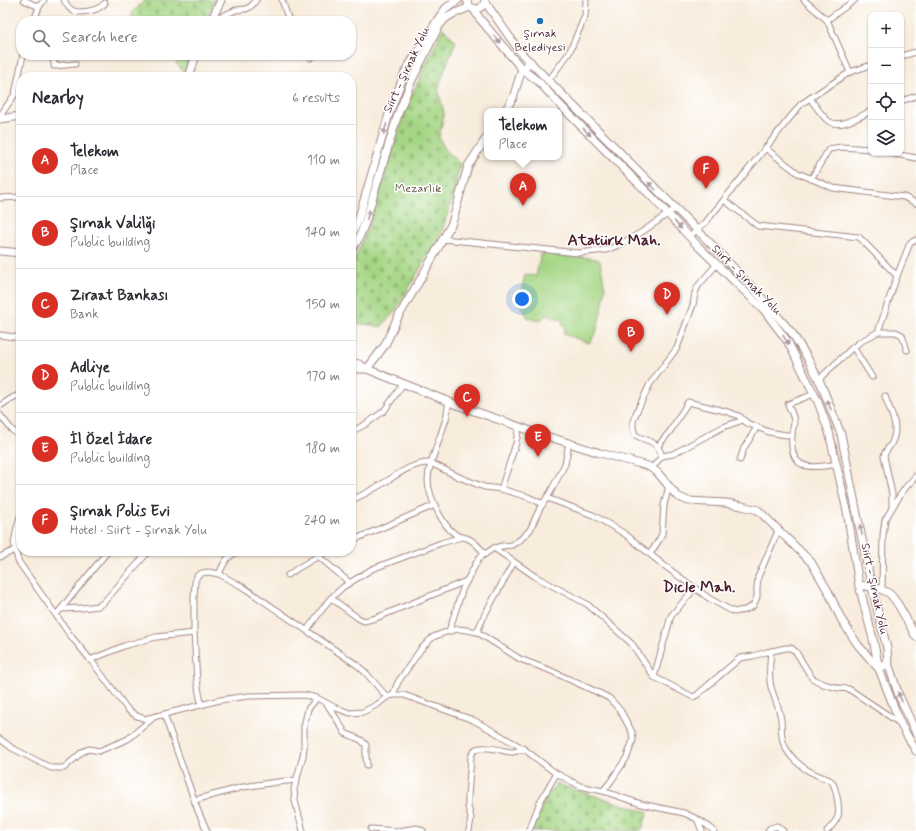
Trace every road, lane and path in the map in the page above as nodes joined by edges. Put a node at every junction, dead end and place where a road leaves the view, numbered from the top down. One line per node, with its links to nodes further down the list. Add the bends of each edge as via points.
1 (24, 0): 15 (street)
2 (44, 0): 15 (street)
3 (64, 0): 14 (street, via 72,11 77,12 97,9)
4 (221, 0): 18 (street)
5 (256, 0): 19 (street, via 246,9)
6 (282, 0): 20 (street)
7 (458, 0): 13 (street, Siirt - Şırnak Yolu)
8 (467, 0): 16 (street)
9 (586, 0): 34 (street, via 585,16 569,53)
10 (804, 0): 21 (street)
11 (855, 0): 21 (street)
12 (485, 1): 16 (street, via 481,8); 27 (street, Siirt - Şırnak Yolu, via 521,53)
13 (450, 2): 56 (street, Siirt - Şırnak Yolu, one-way to 56, via 405,72 389,114)
14 (105, 3)
15 (39, 7): 17 (street)
16 (471, 8): 30 (street, Siirt - Şırnak Yolu, one-way to 30); 61 (street, Siirt - Şırnak Yolu, one-way to 16, via 365,223 398,114 411,82 439,26 446,18)
17 (36, 16)
18 (213, 16)
19 (222, 16)
20 (287, 16)
21 (827, 20): 33 (street)
22 (916, 52): 23 (street)
23 (904, 55)
24 (22, 60): 31 (street)
25 (53, 60): 28 (street, via 54,66)
26 (194, 60): 32 (street)
27 (531, 62): 30 (street); 34 (street, Siirt - Şırnak Yolu)
28 (75, 64)
29 (868, 66): 33 (street)
30 (522, 69): 39 (street, via 514,98); 55 (street, Siirt - Şırnak Yolu, one-way to 55, via 539,82)
31 (20, 72)
32 (191, 72)
33 (850, 72): 37 (street)
34 (549, 80): 54 (street, Siirt - Şırnak Yolu, one-way to 34)
35 (16, 89): 41 (street)
36 (916, 96): 38 (street)
37 (810, 98): 40 (street, via 830,122 837,124); 45 (street, via 801,104)
38 (904, 100)
39 (507, 108)
40 (868, 112)
41 (0, 116)
42 (16, 117): 43 (street)
43 (0, 119)
44 (484, 142): 59 (street, via 468,166 452,222)
45 (765, 148): 49 (street, via 798,173); 52 (street)
46 (868, 149): 49 (street, via 829,149)
47 (904, 156): 48 (street)
48 (916, 158)
49 (811, 178): 53 (street, via 833,188 904,197)
50 (16, 197): 51 (street)
51 (0, 198)
52 (724, 200): 57 (street); 65 (street, via 758,226 859,238)
53 (916, 203)
54 (675, 209): 55 (street); 57 (street, Siirt - Şırnak Yolu)
55 (668, 214): 58 (street, Siirt - Şırnak Yolu, one-way to 58); 59 (street, via 642,232 606,250 578,253)
56 (356, 225)
57 (697, 231): 58 (street); 75 (street, Siirt - Şırnak Yolu, via 761,297 792,334)
58 (689, 237): 64 (street, Siirt - Şırnak Yolu)
59 (443, 239): 73 (street, via 385,345)
60 (916, 240): 65 (street, via 910,243)
61 (356, 241)
62 (0, 251): 63 (street)
63 (16, 253)
64 (717, 264): 77 (street, Siirt - Şırnak Yolu, one-way to 77, via 764,310 788,342); 90 (street, via 698,286 677,348 650,384 633,421 635,435)
65 (897, 276): 66 (street)
66 (878, 332): 69 (street); 70 (street, via 896,332 902,335)
67 (0, 335): 68 (street)
68 (16, 337)
69 (853, 347): 74 (street); 75 (street)
70 (907, 350)
71 (356, 363): 73 (street)
72 (356, 369): 73 (street)
73 (367, 369): 76 (street)
74 (872, 377)
75 (819, 380): 125 (street, Siirt - Şırnak Yolu, one-way to 75, via 841,434)
76 (403, 384): 80 (street); 86 (street, via 384,411)
77 (814, 394): 88 (street, via 788,404 794,422); 94 (street, Siirt - Şırnak Yolu, via 829,432)
78 (16, 396): 81 (street)
79 (885, 396): 103 (street, via 894,419 893,441 884,456 892,494)
80 (449, 401): 84 (street); 93 (street, via 446,419)
81 (0, 406)
82 (0, 415): 87 (street)
83 (743, 420): 85 (street); 90 (street, via 725,411 688,402); 91 (street, via 723,427 673,454)
84 (519, 426): 89 (street); 98 (street)
85 (757, 427): 88 (street); 92 (street)
86 (356, 429)
87 (16, 432)
88 (792, 436): 94 (street, via 792,452 801,465 823,467)
89 (569, 443): 95 (street); 100 (street, via 565,464)
90 (658, 446): 91 (street)
91 (662, 456): 95 (street)
92 (740, 460)
93 (431, 463): 98 (street, via 484,487); 99 (street, via 423,462 403,471); 102 (street, via 428,480)
94 (836, 464): 124 (street, Siirt - Şırnak Yolu, via 847,511)
95 (652, 468): 97 (street)
96 (916, 476): 103 (street)
97 (669, 486): 104 (street, via 677,496 688,501 726,503 758,510); 112 (street, via 664,505 662,534)
98 (502, 489): 101 (street)
99 (356, 497)
100 (547, 498): 101 (street); 112 (street, via 593,515 625,534)
101 (543, 504): 109 (street, via 530,530 521,539 512,545)
102 (435, 505): 106 (street, via 453,532); 107 (street)
103 (892, 508): 127 (street, via 885,520 883,535)
104 (778, 531): 126 (street, via 758,577 757,597 753,606 734,612); 139 (street, via 811,562 853,639)
105 (16, 532): 108 (street)
106 (464, 537): 111 (street, via 471,540); 123 (street, via 372,569)
107 (356, 539)
108 (16, 546)
109 (494, 548): 111 (street); 119 (street)
110 (16, 549): 118 (street)
111 (485, 554): 122 (street, via 479,558)
112 (650, 554): 126 (street)
113 (18, 556): 130 (street, via 18,561)
114 (104, 556): 129 (street)
115 (145, 556): 129 (street, via 103,603 98,606)
116 (230, 556): 120 (street)
117 (318, 556): 121 (street); 123 (street)
118 (0, 557)
119 (514, 562): 133 (street); 140 (street, via 536,577 587,604 632,644)
120 (220, 574): 131 (street); 134 (street, via 209,572 197,576)
121 (288, 575)
122 (466, 581): 128 (street, via 364,621); 132 (street)
123 (350, 583): 128 (street)
124 (859, 585): 125 (street); 139 (street, Siirt - Şırnak Yolu)
125 (872, 587): 127 (street); 138 (street, Siirt - Şırnak Yolu, via 887,648)
126 (695, 588): 140 (street, via 671,616)
127 (882, 590): 135 (street, via 889,592 895,599)
128 (331, 598): 131 (street)
129 (62, 609): 130 (street)
130 (56, 615): 137 (street)
131 (307, 630): 142 (street, via 357,665)
132 (449, 631): 133 (street, via 458,629); 141 (street, via 433,638 421,648 398,682)
133 (477, 632): 156 (street, via 520,659 609,698 620,710 632,732 633,740 627,757)
134 (194, 633): 137 (street, via 156,637 124,646); 144 (street)
135 (916, 637)
136 (771, 651): 140 (street, via 740,658 692,697); 148 (street, via 792,648 812,678 822,684 849,689); 169 (street, via 771,687 781,720 782,739 799,764 831,781 835,789 839,815)
137 (90, 660): 147 (street, via 128,710 145,719)
138 (888, 663): 139 (street); 149 (street, Siirt - Şırnak Yolu, one-way to 138)
139 (879, 669): 148 (street, Siirt - Şırnak Yolu)
140 (654, 677)
141 (393, 695): 142 (street); 151 (street, via 404,695 473,720)
142 (387, 697): 145 (street, via 363,712 350,713)
143 (317, 698): 144 (street, via 304,695 248,696); 145 (street); 155 (street, via 308,709 304,726 303,756)
144 (201, 704): 146 (street)
145 (327, 704): 153 (street, via 345,733 366,745)
146 (164, 714): 147 (street); 157 (street)
147 (155, 716): 150 (street, via 128,739 99,751 89,749 82,752 64,768 51,768)
148 (901, 725): 152 (street, Siirt - Şırnak Yolu)
149 (916, 733)
150 (0, 739)
151 (524, 749): 154 (street); 163 (street, via 511,752 482,748 473,751 470,757 468,797 471,818)
152 (916, 751)
153 (367, 765)
154 (556, 774): 156 (street, via 580,786); 164 (street, via 540,802)
155 (297, 780): 157 (street, via 243,787); 161 (street, via 294,790 295,801)
156 (603, 790): 158 (street, via 641,804 684,813)
157 (195, 800): 160 (street)
158 (697, 819): 165 (street); 166 (street)
159 (371, 828): 162 (street, via 398,831 417,828)
160 (207, 831)
161 (303, 831)
162 (424, 831)
163 (469, 831)
164 (528, 831)
165 (702, 831)
166 (714, 831)
167 (768, 831): 168 (street, via 777,826)
168 (783, 831)
169 (827, 831)

